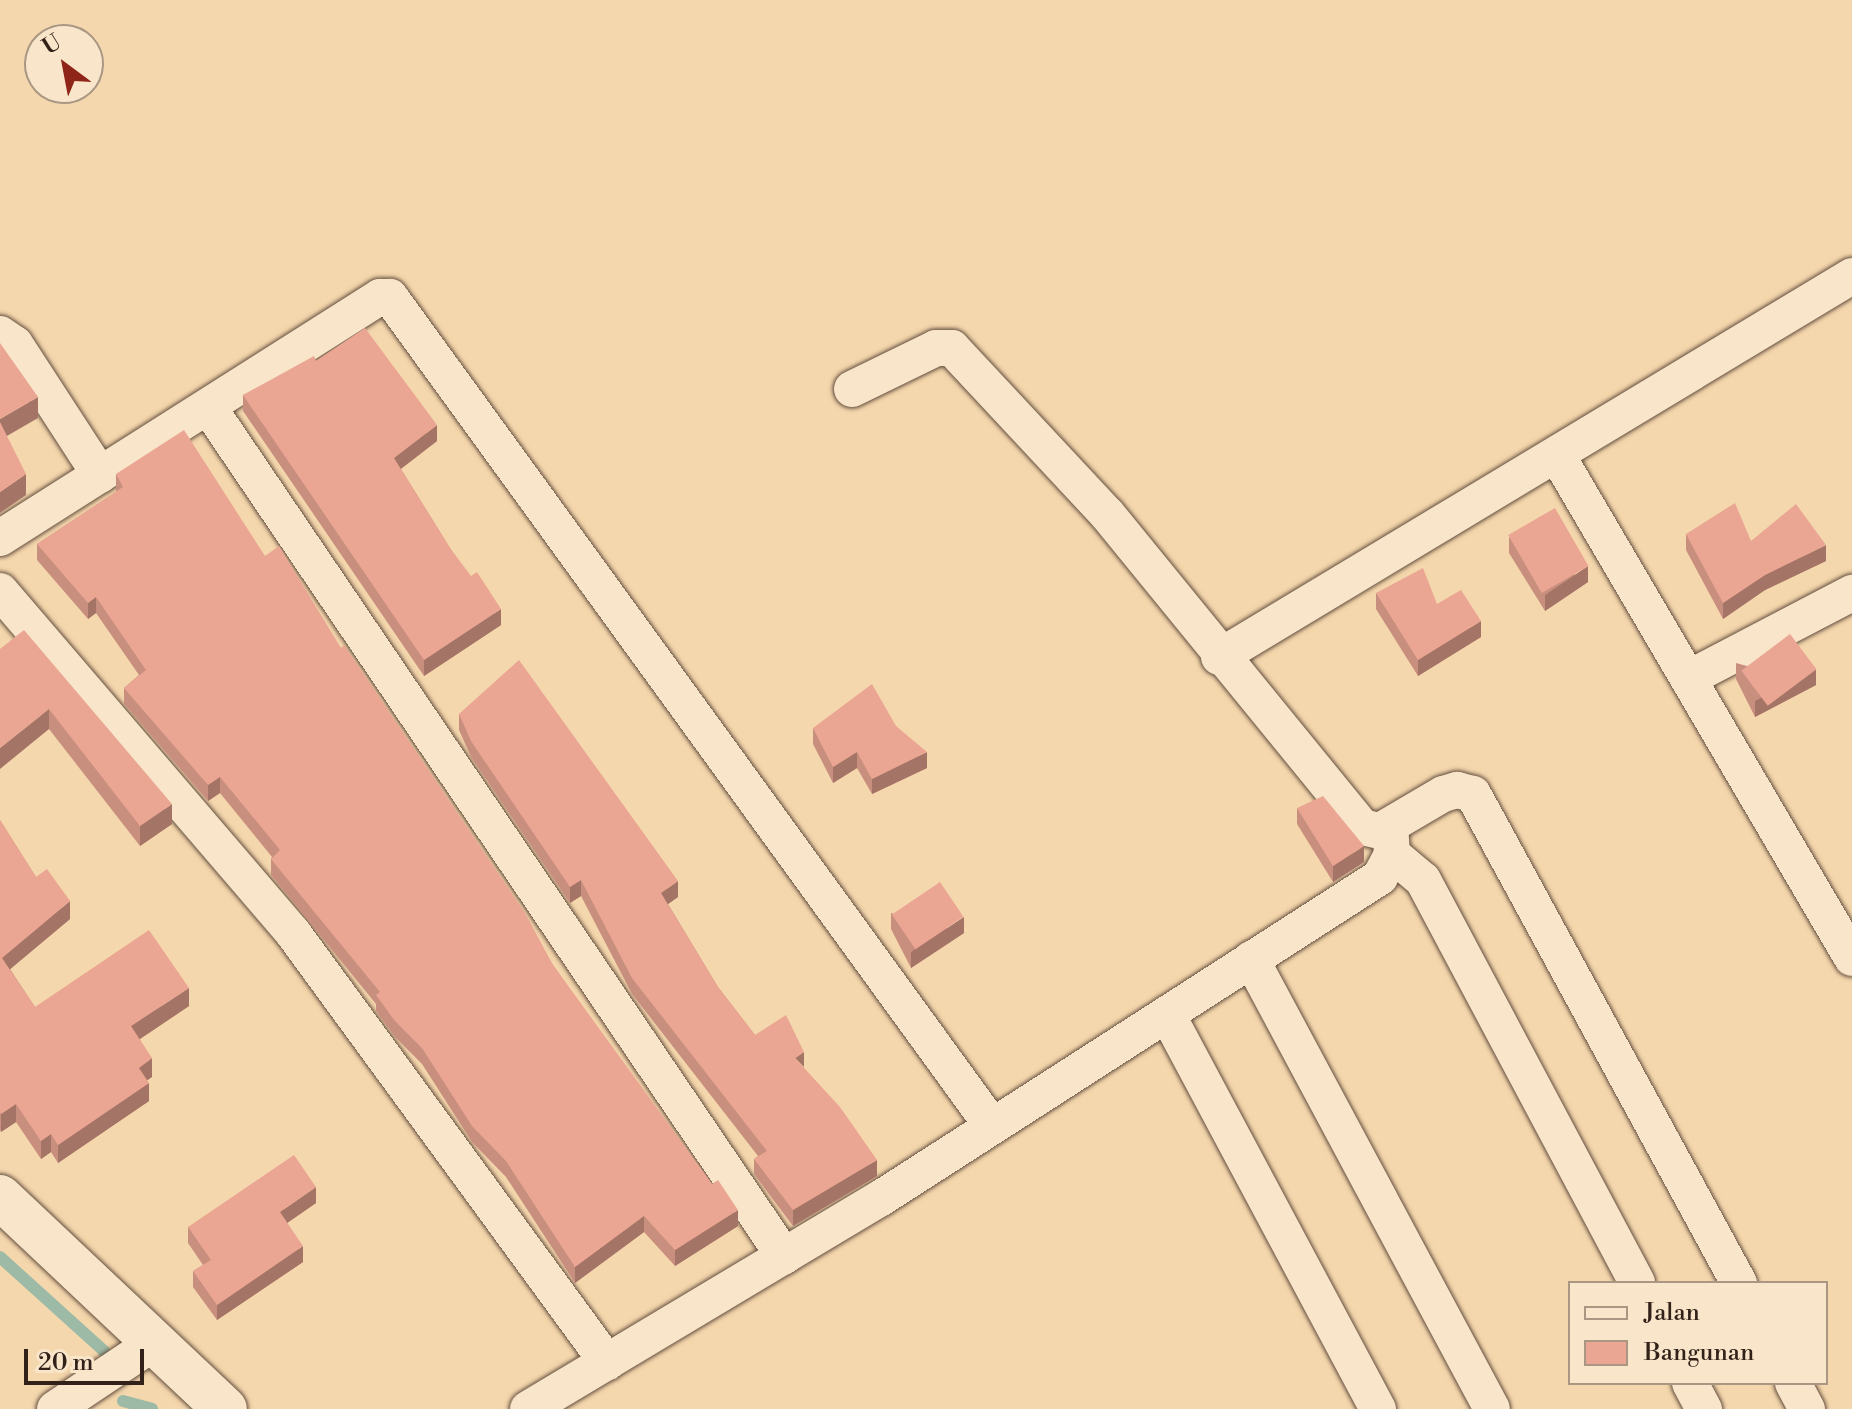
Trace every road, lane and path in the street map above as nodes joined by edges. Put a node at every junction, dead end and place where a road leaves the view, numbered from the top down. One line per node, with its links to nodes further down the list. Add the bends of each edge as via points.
1 (1852, 276): 5 (street)
2 (0, 334): 6 (street, via 15,344)
3 (852, 389): 10 (street, via 936,348 952,348 1107,514)
4 (209, 408): 6 (street); 16 (street, via 380,297 390,297); 18 (street)
5 (1557, 455): 10 (street); 11 (street)
6 (100, 475): 7 (street)
7 (0, 538)
8 (0, 591): 22 (street, via 293,933)
9 (1852, 593): 11 (street)
10 (1219, 657): 12 (street, via 1362,827)
11 (1691, 677): 13 (street)
12 (1391, 840): 14 (street, via 1380,877); 19 (street, via 1423,880); 20 (street, via 1457,790 1473,794)
13 (1852, 958)
14 (1251, 959): 15 (street); 29 (street)
15 (1167, 1014): 16 (street); 28 (street)
16 (992, 1126): 18 (street)
17 (0, 1197): 21 (street)
18 (784, 1256): 22 (street)
19 (1636, 1281)
20 (1738, 1281)
21 (155, 1342): 25 (street); 26 (street)
22 (607, 1362): 27 (street)
23 (1691, 1385): 30 (street)
24 (1794, 1385): 31 (street)
25 (55, 1409)
26 (225, 1409)
27 (528, 1409)
28 (1378, 1409)
29 (1492, 1409)
30 (1704, 1409)
31 (1807, 1409)

